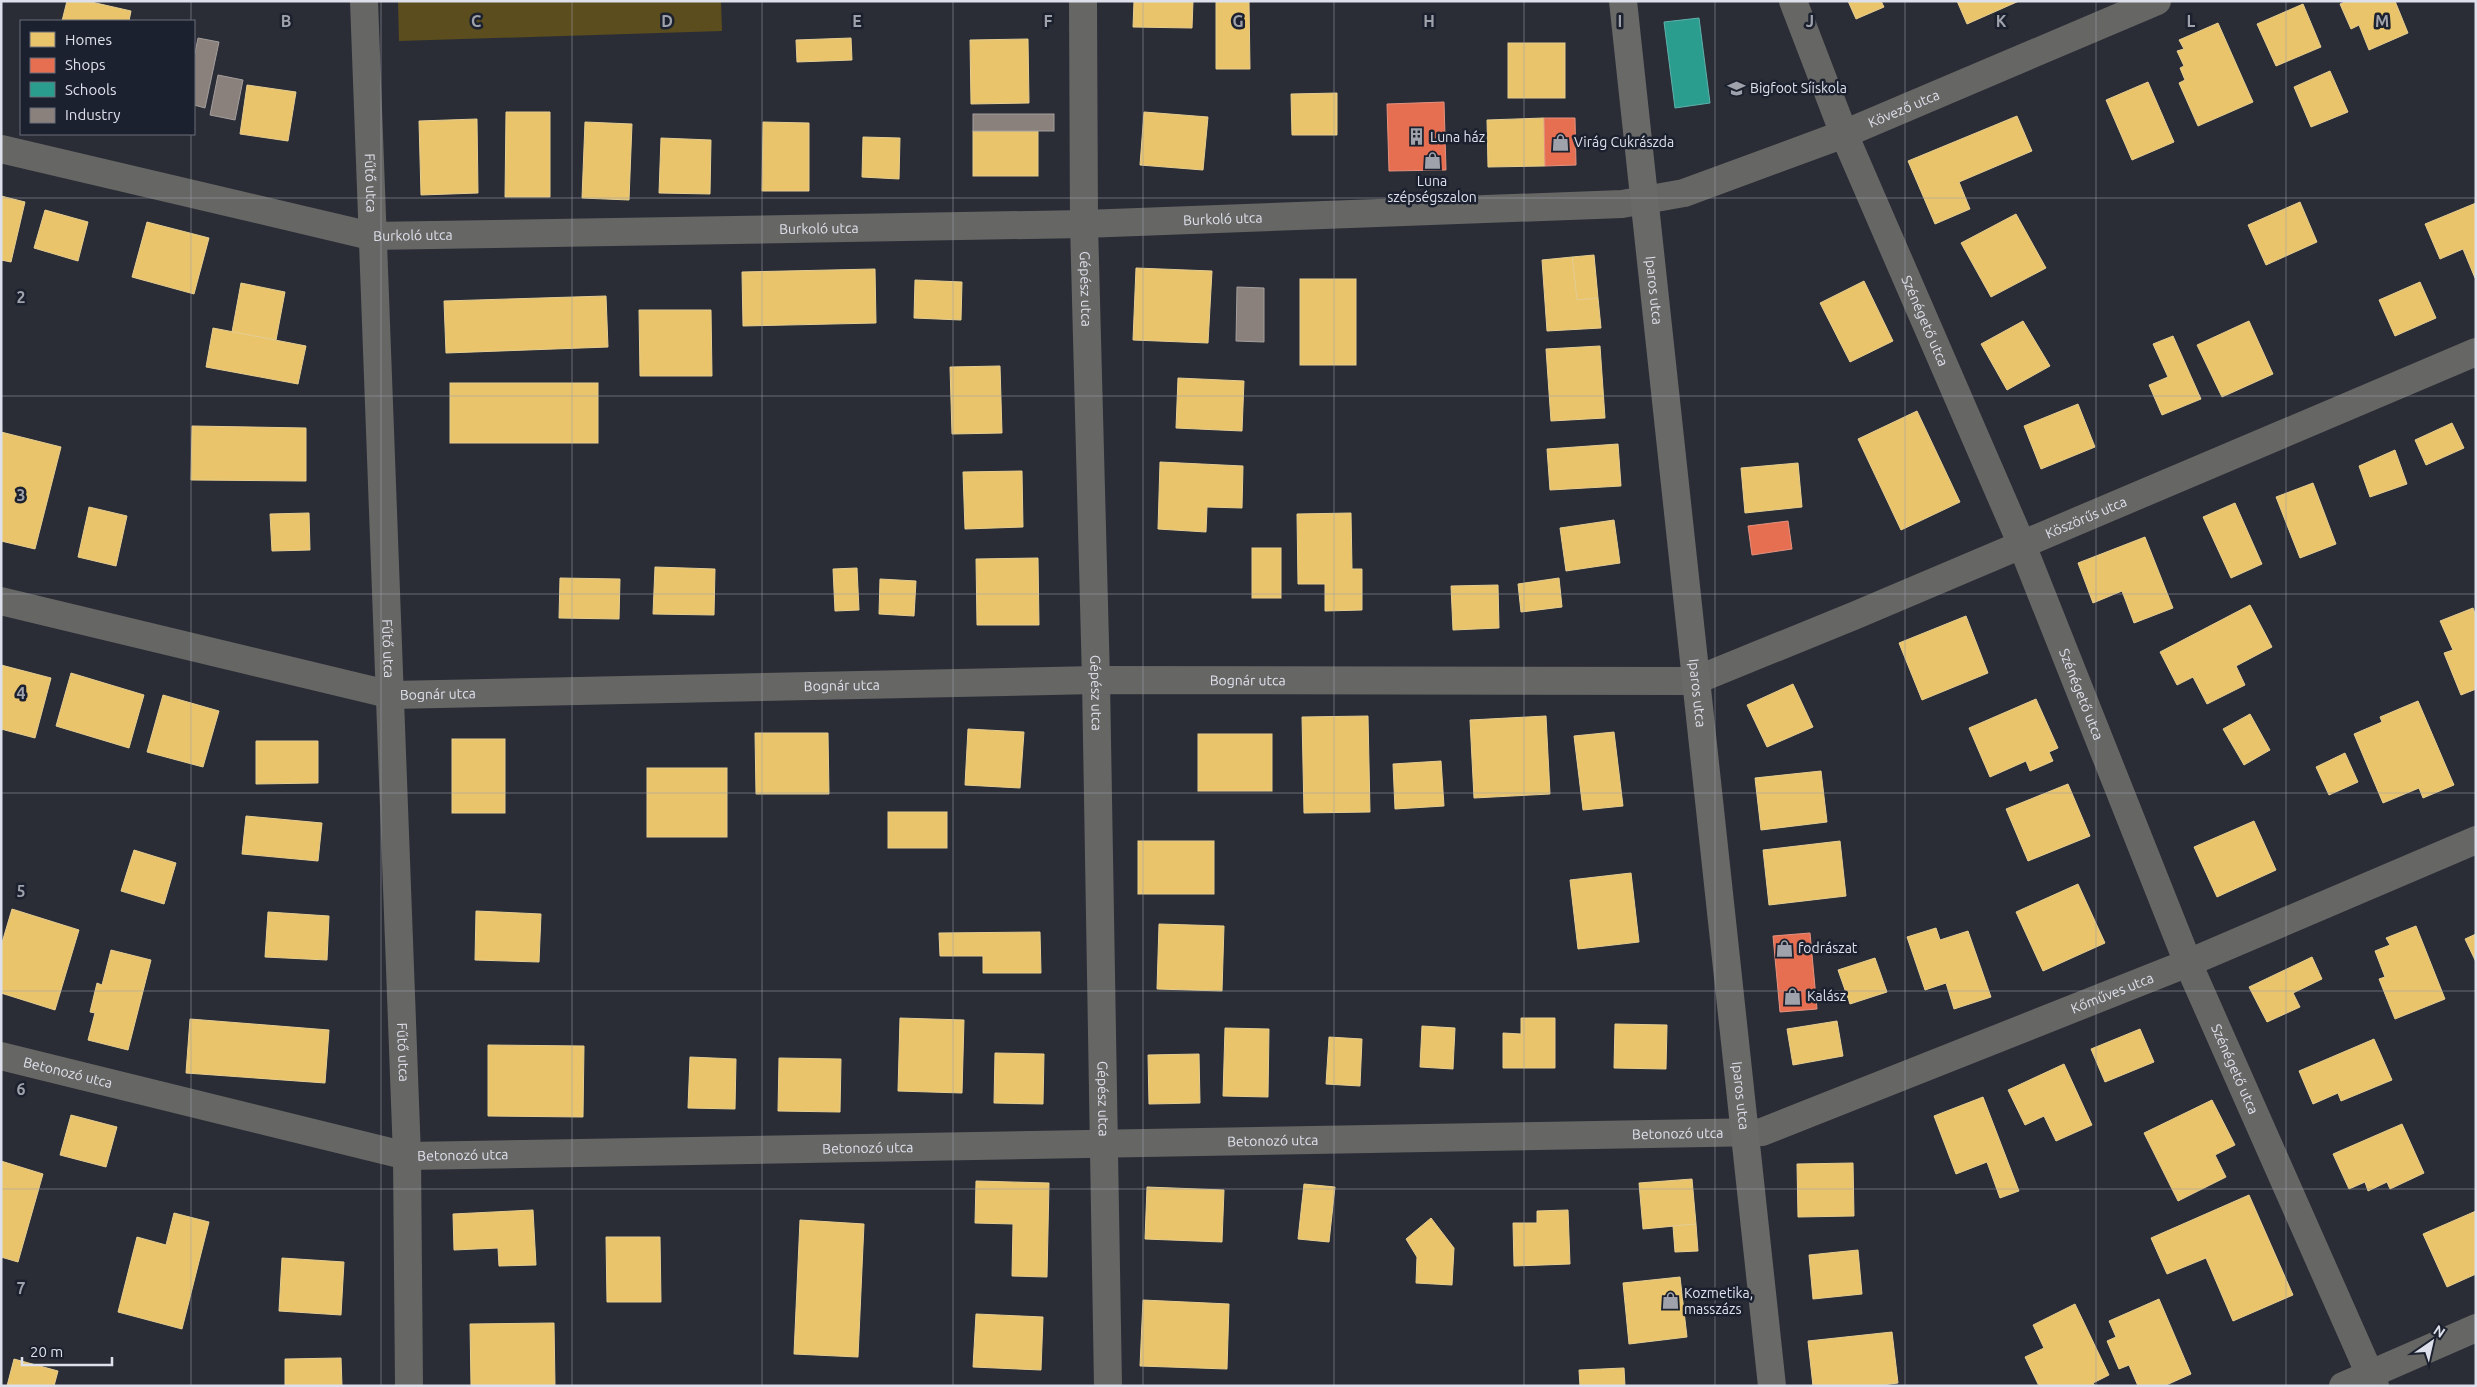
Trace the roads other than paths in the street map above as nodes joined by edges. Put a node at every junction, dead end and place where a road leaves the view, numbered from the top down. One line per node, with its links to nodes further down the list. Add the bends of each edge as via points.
1 (364, 1): 10 (street, Fűtő utca)
2 (1083, 1): 9 (street, Gépész utca)
3 (1623, 1): 8 (street, Iparos utca)
4 (1793, 1): 6 (street, Szénégető utca)
5 (2157, 1): 6 (street, Kövező utca)
6 (1844, 134): 8 (street, Kövező utca, via 1684,193); 12 (street, Szénégető utca)
7 (1, 149): 10 (street, Burkoló utca)
8 (1645, 201): 9 (street, Burkoló utca); 15 (street, Iparos utca)
9 (1084, 224): 10 (street, Burkoló utca); 14 (street, Gépész utca)
10 (372, 236): 16 (street, Fűtő utca)
11 (2476, 352): 12 (street, Köszörűs utca)
12 (2022, 545): 15 (street, Köszörűs utca); 18 (street, Szénégető utca)
13 (1, 601): 16 (street, Bognár utca)
14 (1096, 680): 15 (street, Bognár utca); 16 (street, Bognár utca); 21 (street, Gépész utca)
15 (1694, 681): 20 (street, Iparos utca)
16 (392, 695): 22 (street, Fűtő utca)
17 (2476, 840): 18 (street, Kőműves utca)
18 (2188, 963): 20 (street, Kőműves utca, via 1778,1127 1762,1132); 24 (street, Szénégető utca)
19 (1, 1056): 22 (street, Betonozó utca)
20 (1745, 1132): 21 (street, Betonozó utca); 27 (street, Iparos utca)
21 (1105, 1143): 22 (street, Betonozó utca); 26 (street, Gépész utca)
22 (408, 1156): 25 (street, Fűtő utca)
23 (2476, 1328): 24 (street)
24 (2373, 1380): 28 (street)
25 (408, 1386)
26 (1108, 1386)
27 (1772, 1386)
28 (2343, 1386)

